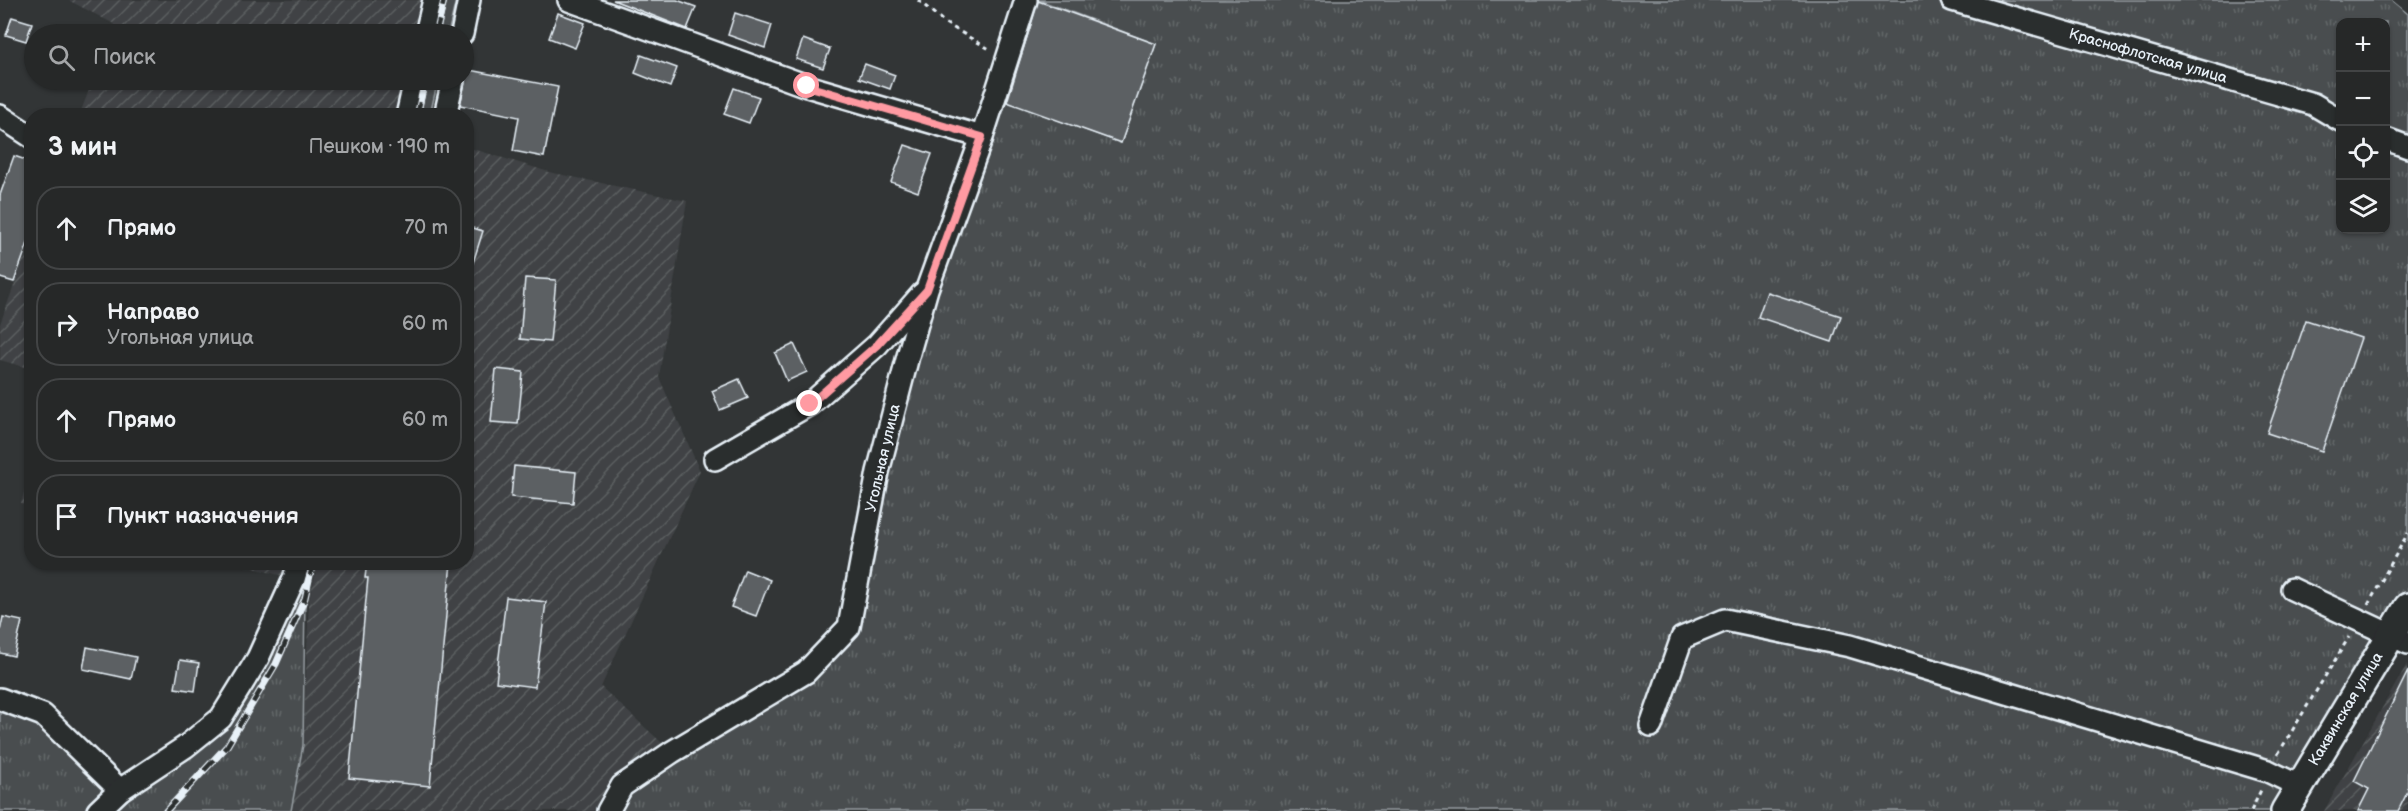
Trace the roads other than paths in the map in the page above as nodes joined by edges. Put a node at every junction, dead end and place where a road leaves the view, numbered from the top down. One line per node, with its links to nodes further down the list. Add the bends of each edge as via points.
1 (434, 0): 6 (street)
2 (469, 0): 7 (street)
3 (569, 0): 15 (street, via 807,86)
4 (1026, 0): 15 (street, Угольная улица)
5 (1952, 0): 13 (street, Краснофлотская улица, via 2313,104)
6 (428, 24)
7 (464, 24)
8 (413, 90): 10 (street)
9 (451, 90): 11 (street)
10 (409, 108)
11 (447, 108)
12 (0, 116): 14 (street)
13 (2336, 118)
14 (24, 132)
15 (982, 137): 18 (street, Угольная улица)
16 (2390, 141): 17 (street)
17 (2408, 147)
18 (927, 290): 19 (street, via 877,345 810,404); 29 (street, Угольная улица, via 878,472 849,627 806,672 622,786)
19 (716, 459)
20 (297, 570): 27 (street, via 258,658 221,718)
21 (2292, 589): 23 (street)
22 (2408, 607): 23 (main road, Каквинская улица)
23 (2400, 639): 26 (main road, Каквинская улица)
24 (0, 699): 27 (street, via 44,715)
25 (1651, 726): 26 (street, via 1682,638 1725,620 1850,646 2268,771)
26 (2299, 786): 30 (main road, Каквинская улица)
27 (120, 790): 28 (street)
28 (98, 811)
29 (608, 811)
30 (2286, 811)

